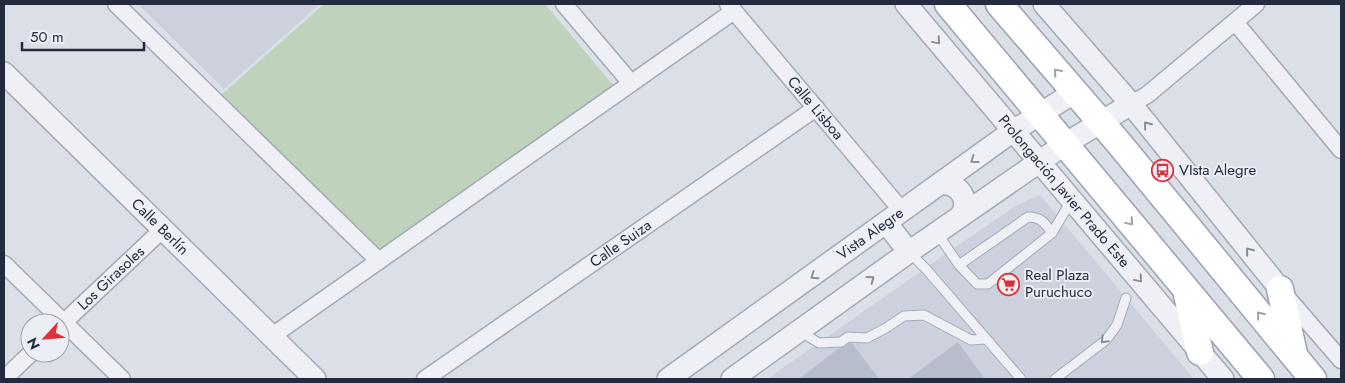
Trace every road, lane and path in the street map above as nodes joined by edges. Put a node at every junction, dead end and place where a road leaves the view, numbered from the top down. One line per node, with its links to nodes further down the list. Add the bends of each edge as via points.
1 (116, 4): 31 (street)
2 (564, 4): 11 (street)
3 (906, 4): 17 (street, Prolongación Javier Prado Este, one-way to 17)
4 (948, 4): 15 (main road, Prolongación Javier Prado Este)
5 (998, 4): 12 (main road, one-way to 5)
6 (1256, 4): 9 (street)
7 (1046, 5): 13 (street)
8 (731, 7): 11 (street); 14 (street, Calle Lisboa)
9 (1235, 22): 13 (street, via 1147,95); 19 (street)
10 (4, 73): 27 (street, Calle Berlín)
11 (631, 83): 31 (street)
12 (1075, 92): 15 (street, Vista Alegre); 16 (main road)
13 (1131, 104): 16 (street); 35 (street, one-way to 13)
14 (816, 108): 26 (street, Calle Lisboa); 50 (street, Calle Suiza)
15 (1040, 114): 17 (street, Vista Alegre); 18 (main road, Prolongación Javier Prado Este)
16 (1100, 123): 18 (street); 22 (main road)
17 (1013, 131): 20 (street, Prolongación Javier Prado Este); 21 (street, Vista Alegre, one-way to 21)
18 (1065, 144): 20 (street); 23 (main road, Prolongación Javier Prado Este)
19 (1341, 150)
20 (1039, 162): 24 (street, Prolongación Javier Prado Este); 25 (street)
21 (940, 184): 25 (street, via 952,185 961,191 965,207); 26 (street, Vista Alegre)
22 (1156, 188): 23 (main road, via 1123,177 1113,181); 44 (main road, one-way to 22)
23 (1108, 196): 34 (main road, Prolongación Javier Prado Este, one-way to 34)
24 (1072, 200): 29 (lane); 43 (street, Prolongación Javier Prado Este, one-way to 43)
25 (961, 216): 28 (street)
26 (895, 218): 30 (street); 51 (street, Vista Alegre, one-way to 51)
27 (163, 229): 38 (street, Los Girasoles); 41 (street, Calle Berlín)
28 (937, 233): 30 (street); 33 (lane)
29 (1052, 233): 33 (lane, via 1045,222 1037,217 1028,217); 33 (lane, via 988,284 977,284)
30 (909, 252): 40 (street, one-way to 30); 42 (lane)
31 (379, 261): 41 (street)
32 (4, 264): 37 (street)
33 (959, 264)
34 (1186, 289): 43 (main road); 56 (main road, Prolongación Javier Prado Este)
35 (1280, 289): 44 (main road); 45 (street)
36 (1126, 298): 54 (lane, one-way to 54, via 1117,325 1106,340)
37 (51, 313)
38 (70, 316)
39 (70, 331): 48 (street)
40 (799, 331): 42 (lane, via 819,343 841,342 848,337 867,338 904,316 924,315 971,340); 52 (street, via 756,366)
41 (272, 336): 49 (street, Calle Berlín)
42 (986, 339): 53 (lane)
43 (1200, 352): 55 (street, Prolongación Javier Prado Este)
44 (1294, 357): 57 (main road)
45 (1341, 360)
46 (21, 363): 47 (street)
47 (4, 379)
48 (122, 379)
49 (315, 379)
50 (425, 379)
51 (668, 379)
52 (732, 379)
53 (1021, 379)
54 (1054, 379)
55 (1223, 379)
56 (1261, 379)
57 (1313, 379)

